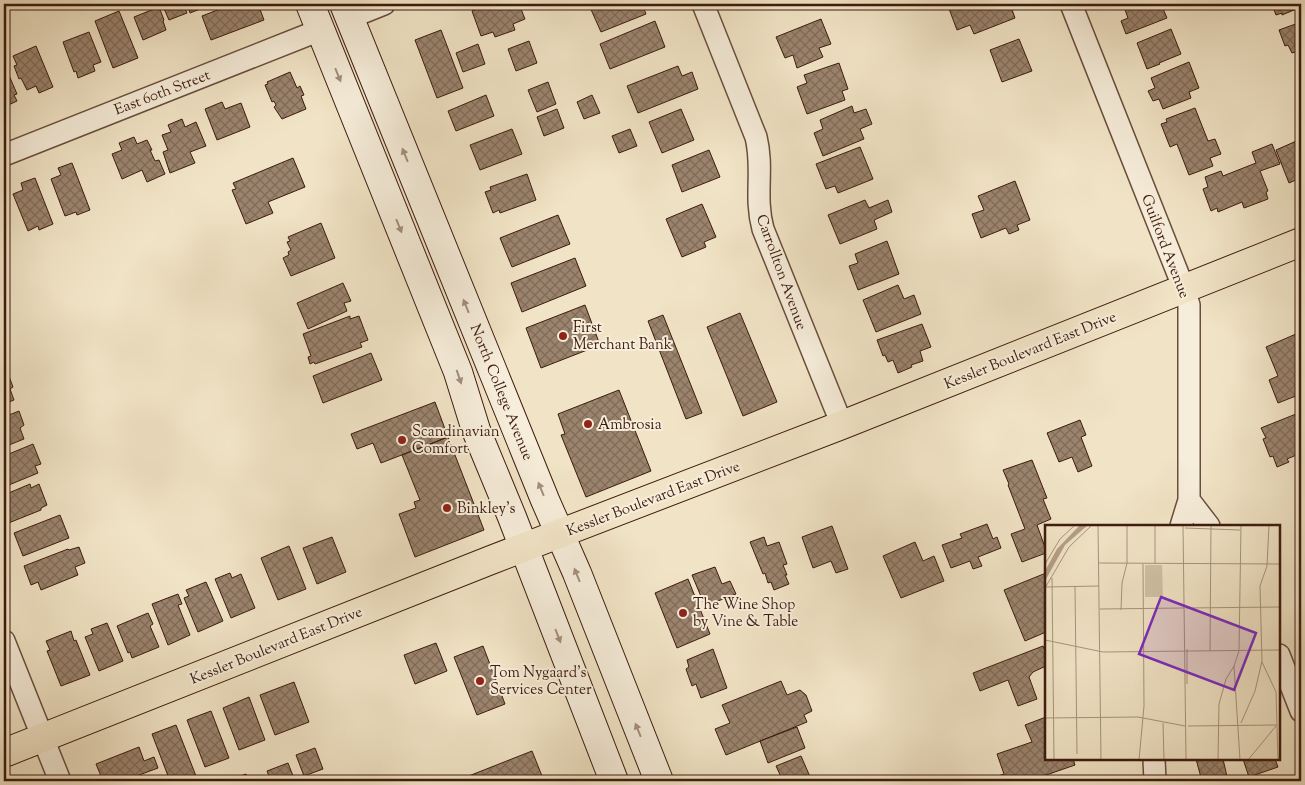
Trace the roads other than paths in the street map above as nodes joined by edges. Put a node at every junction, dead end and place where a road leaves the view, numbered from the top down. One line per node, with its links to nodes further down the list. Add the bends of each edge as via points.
1 (310, 4): 6 (main road)
2 (384, 4): 5 (street)
3 (703, 4): 10 (street, Carrollton Avenue, via 756,137 760,158 759,213 763,229)
4 (1071, 4): 9 (street, Guilford Avenue)
5 (346, 11): 14 (main road, North College Avenue, one-way to 5)
6 (320, 30): 7 (street, East 60th Street); 15 (main road, one-way to 15, via 458,372 476,430)
7 (4, 155)
8 (1301, 242): 9 (main road, Kessler Boulevard East Drive)
9 (1184, 289): 10 (main road, Kessler Boulevard East Drive); 11 (street, Guilford Avenue, via 1189,305)
10 (842, 425): 14 (main road, Kessler Boulevard East Drive)
11 (1189, 500): 12 (street); 13 (street)
12 (1181, 525)
13 (1207, 525)
14 (560, 533): 15 (main road, Kessler Boulevard East Drive); 24 (main road, North College Avenue, one-way to 14)
15 (524, 548): 19 (main road, Kessler Boulevard East Drive); 23 (main road, one-way to 23)
16 (4, 641): 19 (street)
17 (1280, 658): 18 (street)
18 (1301, 711)
19 (42, 738): 20 (main road, Kessler Boulevard East Drive); 22 (street)
20 (4, 753)
21 (1154, 760): 25 (street)
22 (60, 781)
23 (614, 781)
24 (659, 781)
25 (1155, 781)

